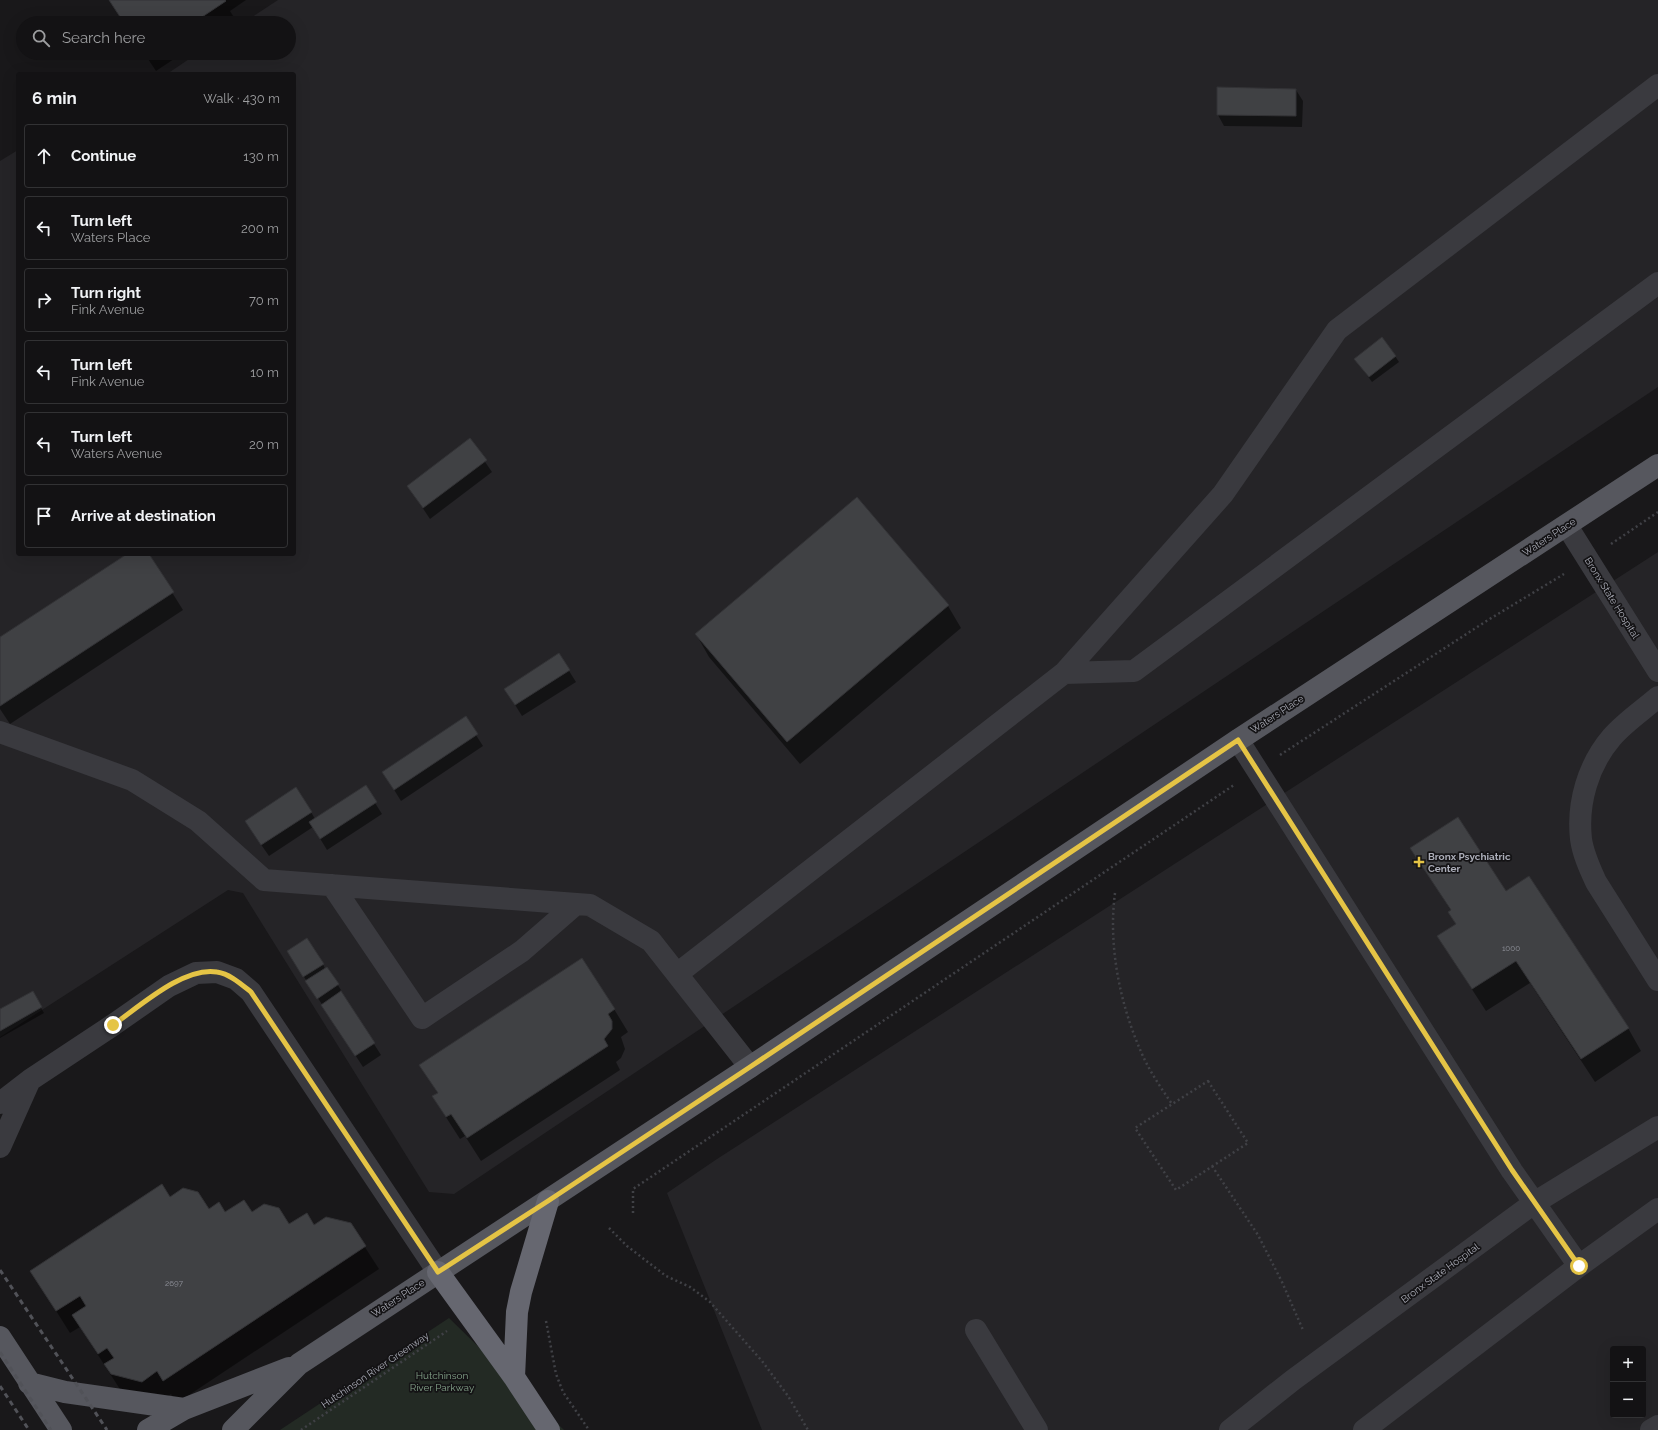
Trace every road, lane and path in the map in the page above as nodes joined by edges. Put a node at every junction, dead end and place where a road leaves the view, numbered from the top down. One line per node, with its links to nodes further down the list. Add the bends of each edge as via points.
1 (1658, 85): 8 (street, via 1337,330 1223,494)
2 (1658, 283): 8 (street, via 1134,671)
3 (1658, 465): 5 (main road, Waters Place)
4 (1658, 512): 6 (path)
5 (1567, 526): 6 (street, Bronx State Hospital); 11 (main road, Waters Place)
6 (1588, 560): 7 (street, Bronx State Hospital); 12 (path, via 1488,620)
7 (1658, 671)
8 (1064, 673): 16 (street)
9 (1658, 697): 17 (street, via 1612,737 1600,753 1590,771 1581,808 1581,840 1596,882)
10 (0, 732): 13 (street, via 132,780 198,821 264,880)
11 (1238, 740): 12 (street); 18 (main road, Waters Place)
12 (1257, 770): 26 (street); 28 (path, via 632,1189)
13 (332, 885): 15 (street); 15 (street, via 422,1018 522,951)
14 (1115, 893): 21 (path, via 1115,955 1130,1021 1142,1055)
15 (576, 904): 16 (street, via 590,905 651,941)
16 (677, 974): 18 (street)
17 (1658, 980)
18 (750, 1067): 25 (main road, Waters Place)
19 (30, 1080): 20 (street); 23 (street); 31 (street, via 169,986 196,973 217,972 236,979 251,992)
20 (0, 1103)
21 (1172, 1104): 24 (path, via 1208,1080 1248,1143); 24 (path, via 1135,1128 1176,1190)
22 (1658, 1127): 26 (street, Bronx State Hospital)
23 (0, 1147)
24 (1212, 1166): 35 (path, via 1258,1235)
25 (548, 1201): 31 (main road, Waters Place); 38 (highway, via 517,1312)
26 (1534, 1203): 30 (street); 50 (street, Bronx State Hospital, via 1293,1380)
27 (1658, 1209): 30 (street)
28 (633, 1212)
29 (609, 1228): 48 (path, via 627,1246 666,1276 690,1287 710,1302 762,1361 788,1396)
30 (1579, 1266): 51 (street)
31 (438, 1272): 37 (main road, Waters Place); 38 (highway)
32 (546, 1317): 47 (path, via 556,1374 563,1392)
33 (452, 1328): 45 (path, Hutchinson River Greenway)
34 (976, 1330): 49 (street)
35 (1303, 1330)
36 (0, 1337): 39 (main road)
37 (299, 1364): 40 (main road, Waters Place); 44 (main road, Waters Place)
38 (514, 1377): 46 (highway)
39 (30, 1383): 40 (main road, via 65,1392); 42 (main road)
40 (184, 1409): 43 (main road, Waters Place)
41 (1658, 1426): 52 (street)
42 (61, 1430)
43 (148, 1430)
44 (233, 1430)
45 (301, 1430)
46 (549, 1430)
47 (589, 1430)
48 (808, 1430)
49 (1037, 1430)
50 (1230, 1430)
51 (1364, 1430)
52 (1651, 1430)

